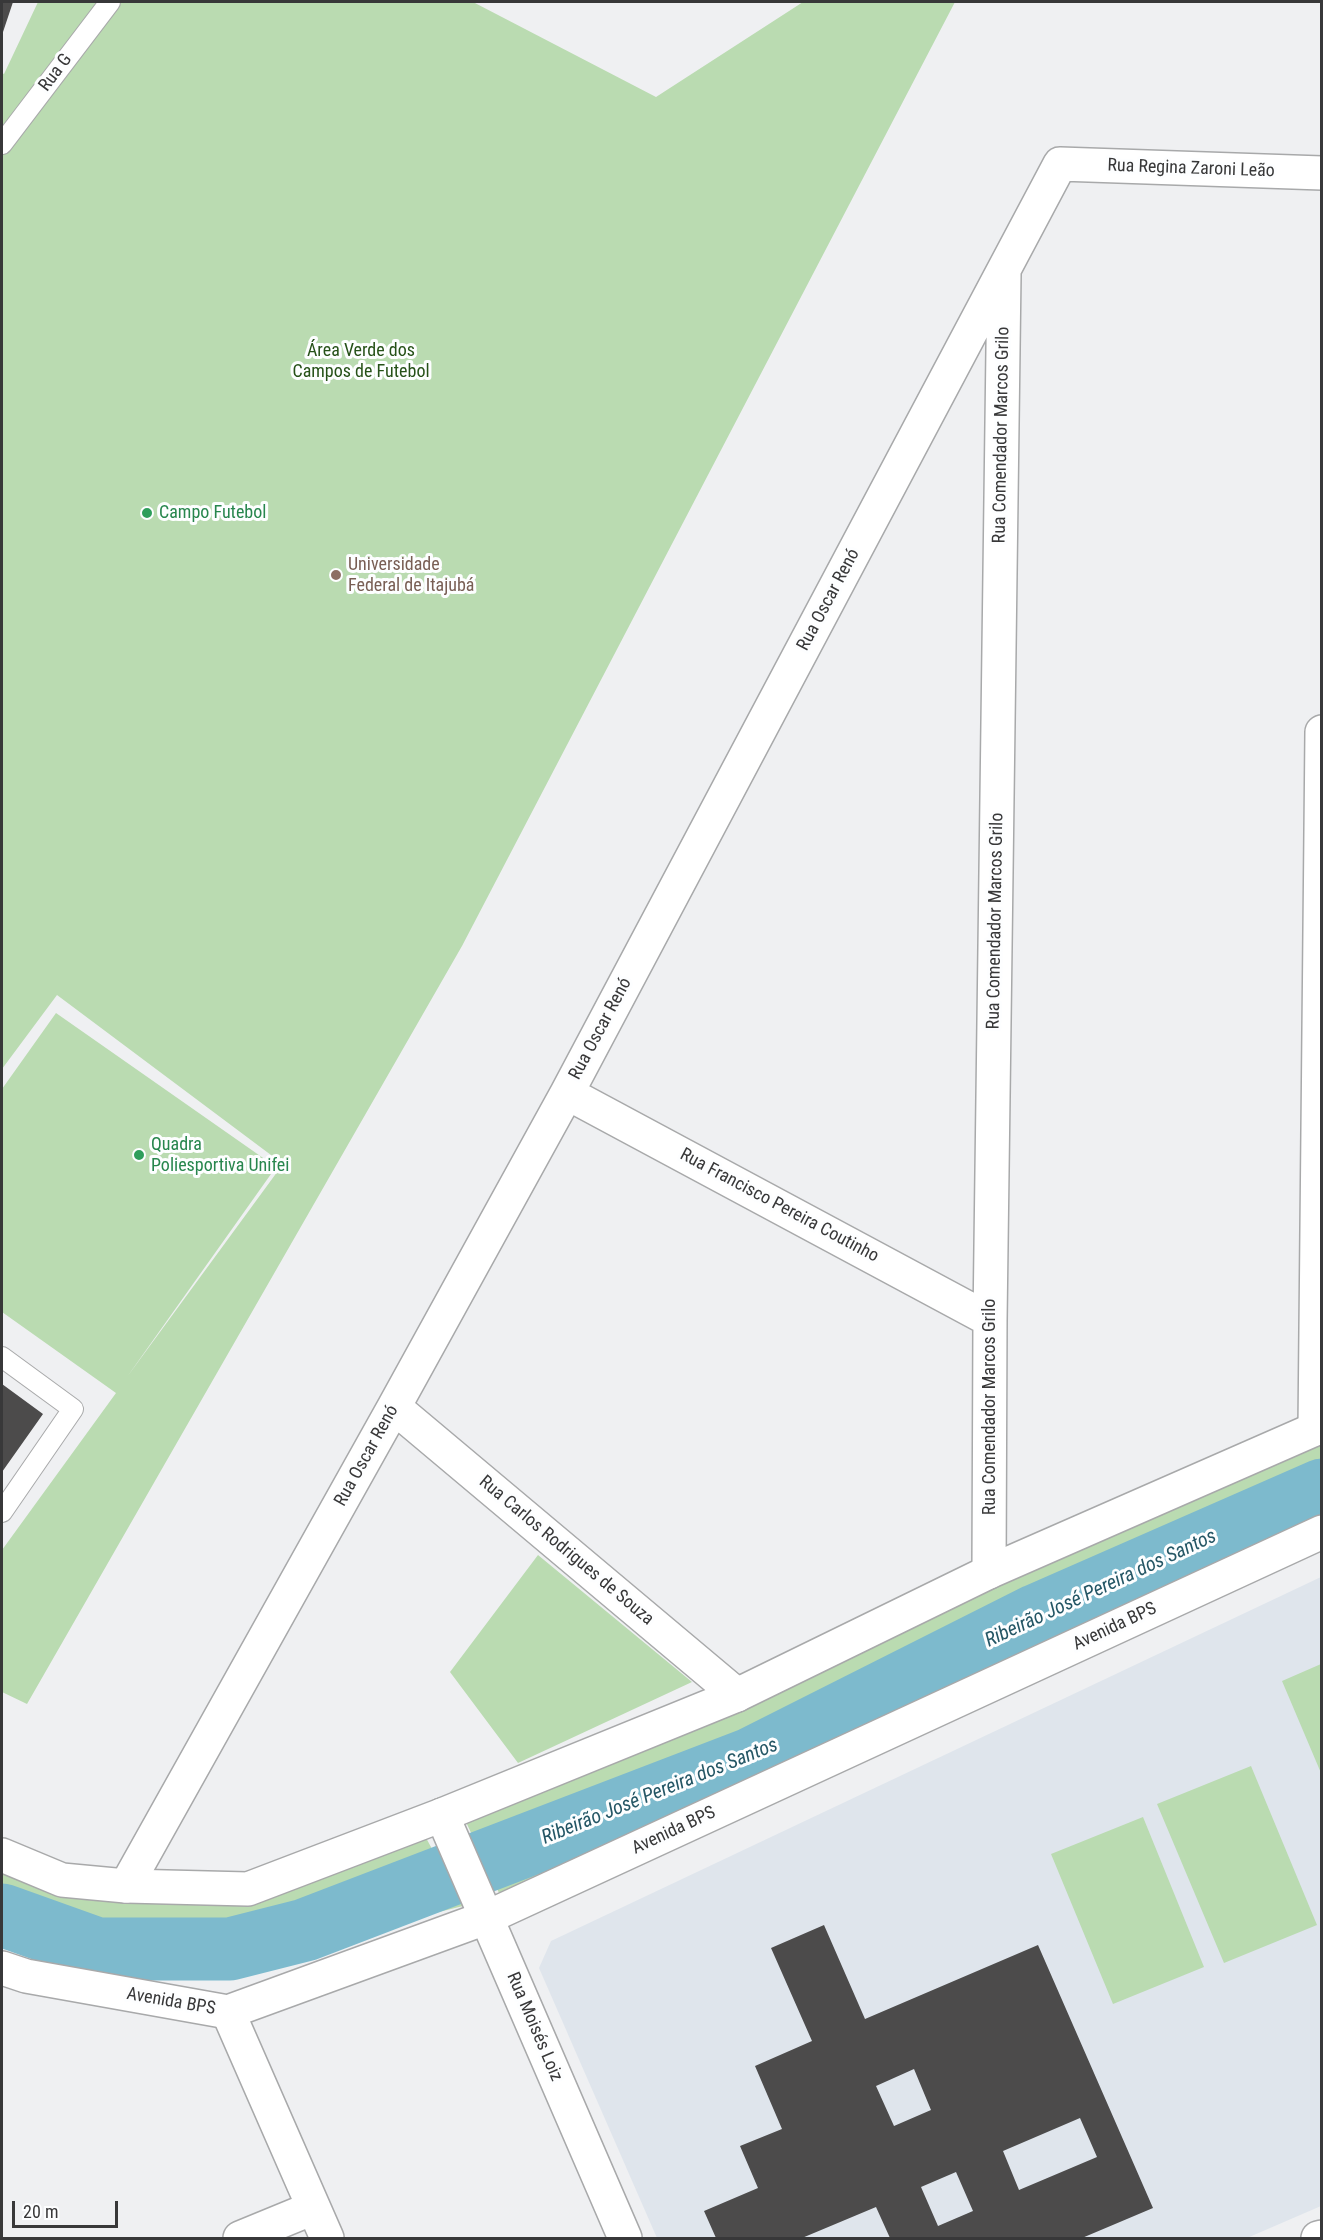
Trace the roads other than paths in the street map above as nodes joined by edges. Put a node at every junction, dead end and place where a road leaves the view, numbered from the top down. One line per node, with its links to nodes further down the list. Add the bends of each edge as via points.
1 (110, 2): 2 (lane, Rua G)
2 (2, 144)
3 (1060, 164): 4 (street, Rua Regina Zaroni Leão); 5 (street, Rua Oscar Renó)
4 (1322, 173)
5 (1004, 270): 7 (street, Rua Oscar Renó); 8 (street, Rua Comendador Marcos Grilo)
6 (1322, 732): 11 (street)
7 (567, 1093): 8 (street, Rua Francisco Pereira Coutinho); 10 (street, Rua Oscar Renó)
8 (990, 1320): 14 (street, Rua Comendador Marcos Grilo)
9 (2, 1357): 12 (lane, via 73,1409)
10 (394, 1407): 15 (street, Rua Carlos Rodrigues de Souza); 18 (street, Rua Oscar Renó)
11 (1318, 1428): 14 (street)
12 (2, 1512)
13 (1322, 1532): 19 (street, Avenida BPS)
14 (989, 1572): 15 (street)
15 (737, 1695): 16 (street)
16 (442, 1815): 18 (street, via 248,1889); 19 (street, Rua Moisés Loiz)
17 (2, 1855): 18 (street, via 62,1880)
18 (126, 1886)
19 (484, 1909): 21 (street, Avenida BPS); 25 (street, Rua Moisés Loiz)
20 (2, 1968): 21 (street, Avenida BPS, via 26,1976)
21 (228, 2012): 22 (street)
22 (313, 2208): 23 (street); 24 (street)
23 (240, 2238)
24 (327, 2238)
25 (625, 2238)

